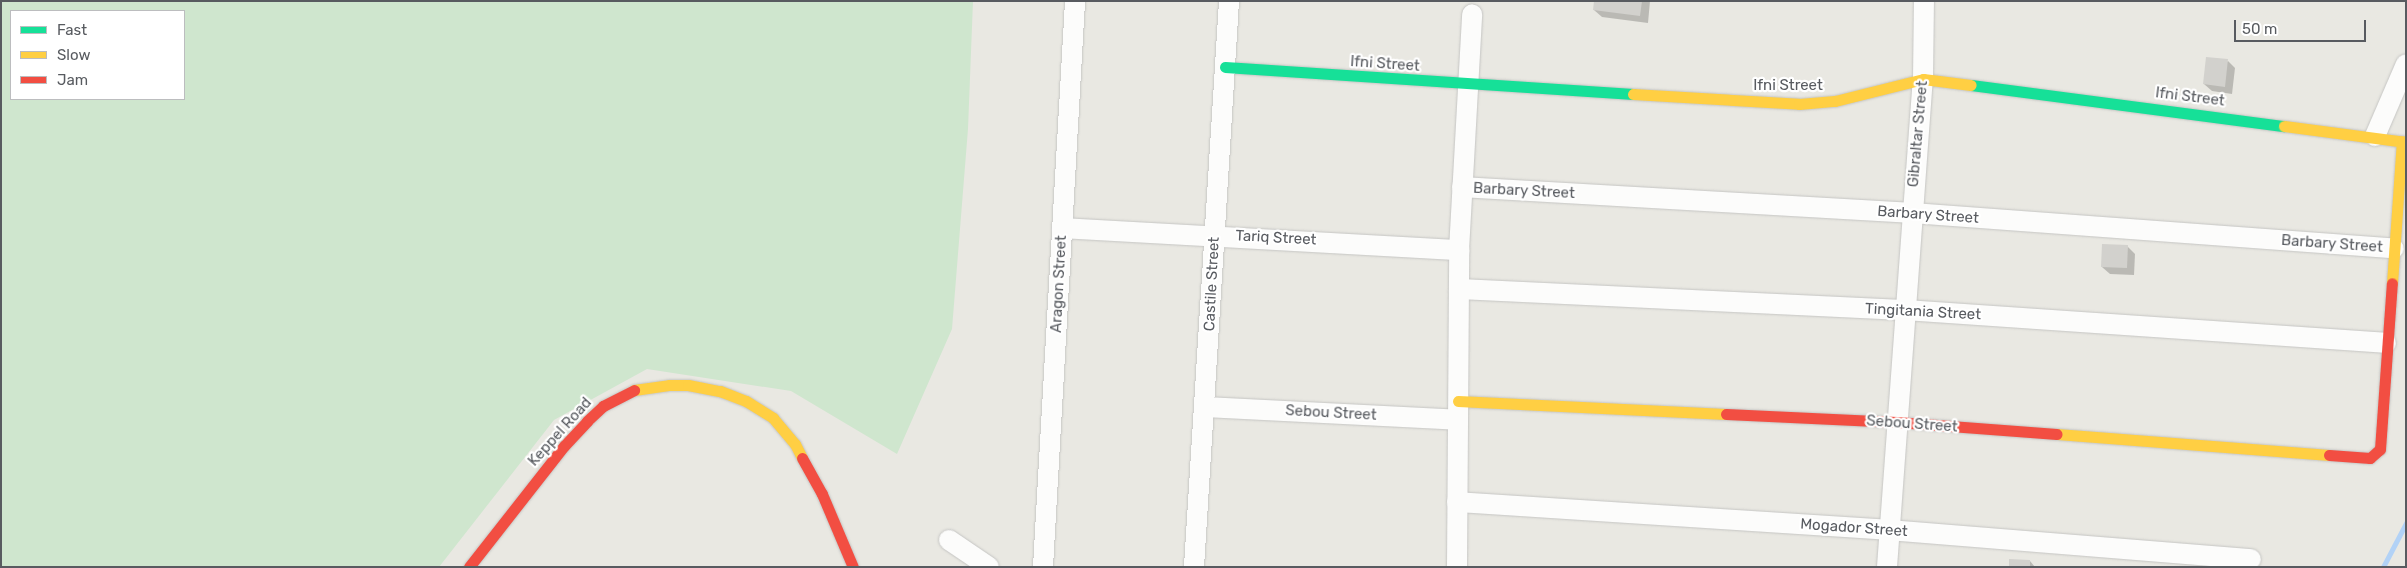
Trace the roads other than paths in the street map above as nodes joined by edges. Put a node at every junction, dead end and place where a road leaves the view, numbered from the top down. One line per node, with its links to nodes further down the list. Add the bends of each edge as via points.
1 (1075, 1): 13 (street, Aragon Street)
2 (1229, 1): 6 (street, Castile Street)
3 (1924, 1): 7 (street, Gibraltar Street)
4 (1472, 14): 8 (street)
5 (2406, 64): 9 (street)
6 (1225, 67): 8 (street, Ifni Street); 14 (street, Castile Street)
7 (1923, 79): 8 (street, Ifni Street, via 1835,101 1799,104); 9 (street, Ifni Street); 12 (street, Gibraltar Street)
8 (1468, 84): 11 (street)
9 (2375, 136): 10 (street, Ifni Street)
10 (2404, 141): 15 (street)
11 (1462, 187): 12 (street, Barbary Street); 16 (street)
12 (1912, 213): 15 (street, Barbary Street); 18 (street, Gibraltar Street)
13 (1062, 228): 14 (street, Tariq Street); 30 (street, Aragon Street)
14 (1215, 235): 16 (street, Tariq Street); 20 (street, Castile Street)
15 (2394, 248): 19 (street)
16 (1459, 250): 17 (street)
17 (1459, 289): 18 (street, Tingitania Street); 21 (street)
18 (1904, 310): 19 (street, Tingitania Street); 22 (street, Gibraltar Street)
19 (2386, 343): 22 (street, Sebou Street, via 2380,448 2374,456 2365,458)
20 (1205, 407): 21 (street, Sebou Street); 31 (street, Castile Street)
21 (1458, 410): 22 (street, Sebou Street); 23 (street)
22 (1897, 422): 24 (street, Gibraltar Street)
23 (1457, 502): 24 (street, Mogador Street); 32 (street)
24 (1889, 530): 26 (street, Mogador Street); 33 (street, Gibraltar Street)
25 (949, 540): 29 (street)
26 (2251, 559)
27 (469, 567): 28 (street, Keppel Road, via 564,446 592,416 628,392 669,385 720,390 773,418 804,460)
28 (853, 567)
29 (990, 567)
30 (1043, 567)
31 (1194, 567)
32 (1457, 567)
33 (1887, 567)

